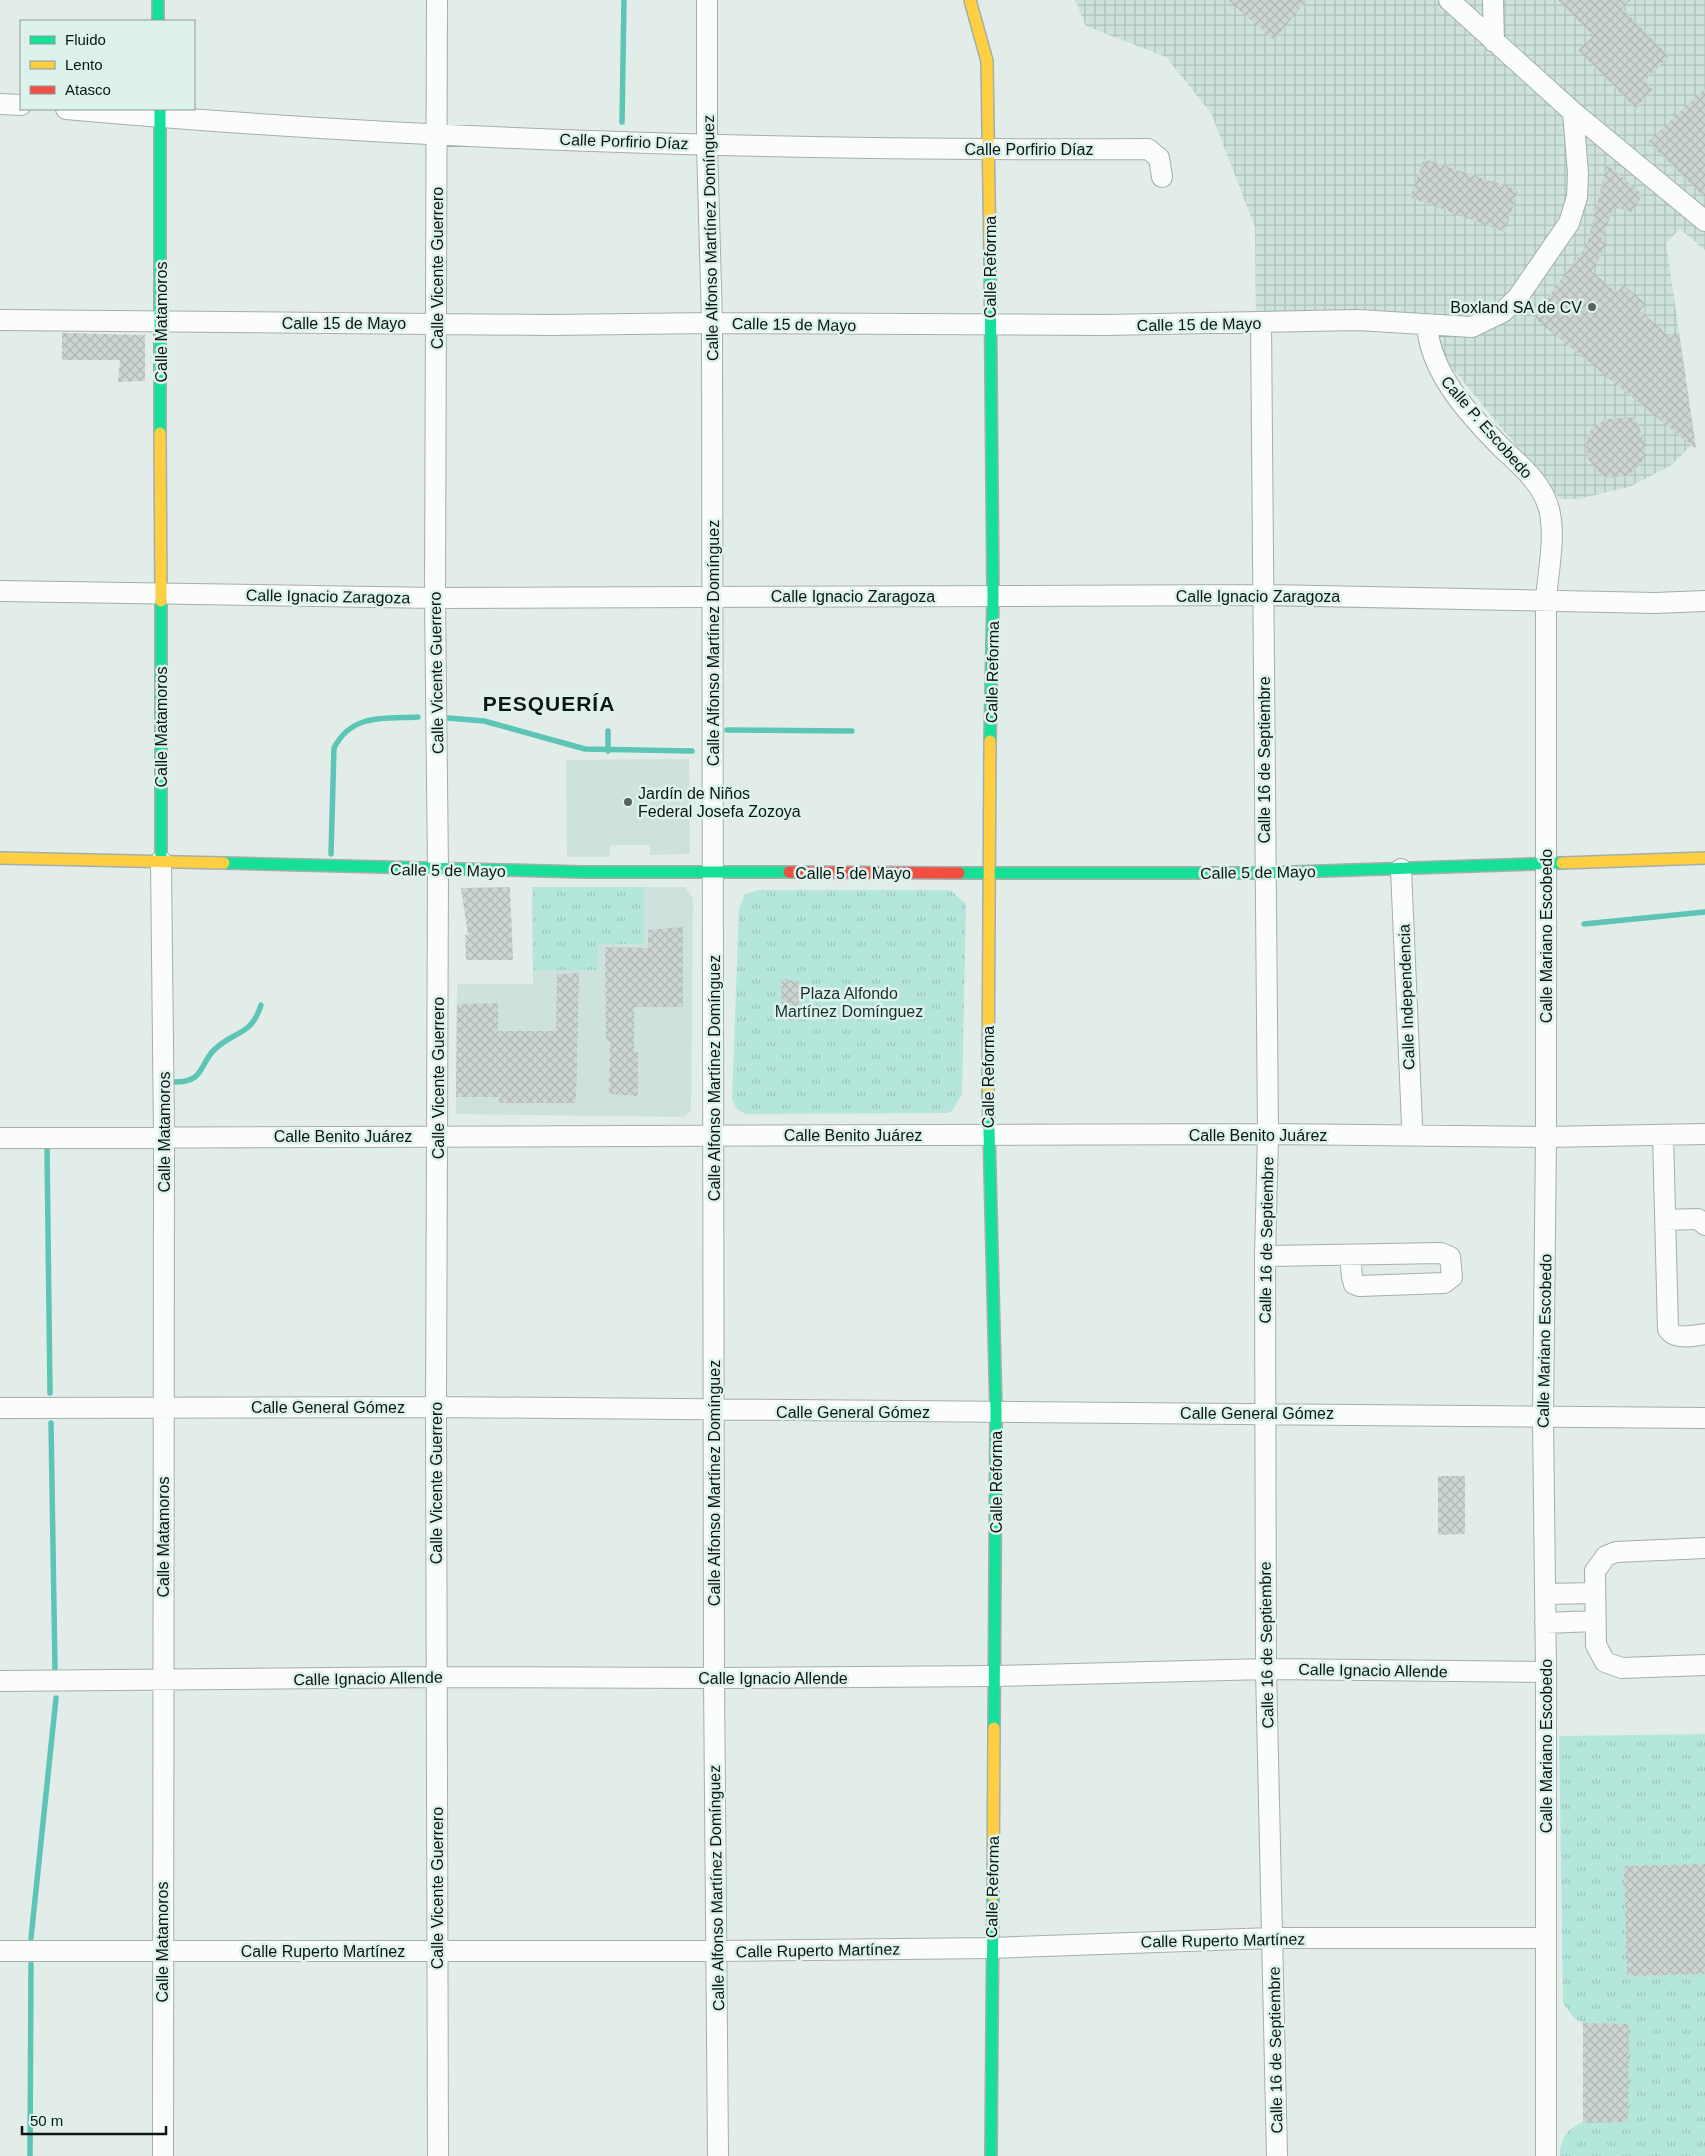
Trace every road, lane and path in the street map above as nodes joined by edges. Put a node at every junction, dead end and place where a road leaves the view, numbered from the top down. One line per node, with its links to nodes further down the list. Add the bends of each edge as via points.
1 (158, 0): 7 (street)
2 (437, 0): 14 (street, Calle Vicente Guerrero)
3 (707, 0): 15 (street, Calle Alfonso Martínez Domínguez)
4 (970, 0): 16 (street, Calle Reforma, via 987,61)
5 (1449, 0): 8 (street)
6 (1493, 0): 8 (street)
7 (158, 20)
8 (1494, 42): 12 (street)
9 (0, 104): 10 (street)
10 (20, 105)
11 (90, 110): 13 (street, Calle Porfirio Díaz)
12 (1573, 112): 18 (street); 25 (street, Calle 15 de Mayo, via 1578,173 1577,197 1569,223 1518,297 1503,312 1472,327)
13 (160, 113): 14 (street, Calle Porfirio Díaz); 20 (street, Calle Matamoros)
14 (437, 135): 15 (street, Calle Porfirio Díaz); 23 (street, Calle Vicente Guerrero)
15 (707, 144): 16 (street, Calle Porfirio Díaz); 21 (street, Calle Alfonso Martínez Domínguez)
16 (989, 150): 17 (street, Calle Porfirio Díaz, via 1148,149 1159,158); 24 (street, Calle Reforma)
17 (1162, 177)
18 (1705, 221)
19 (0, 320): 20 (street, Calle 15 de Mayo)
20 (161, 323): 23 (street, Calle 15 de Mayo); 28 (street, Calle Matamoros)
21 (712, 323): 23 (street, Calle 15 de Mayo); 24 (street, Calle 15 de Mayo); 29 (street, Calle Alfonso Martínez Domínguez)
22 (1261, 323): 24 (street, Calle 15 de Mayo); 25 (street, Calle 15 de Mayo, via 1358,320); 30 (street, Calle 16 de Septiembre)
23 (436, 324): 32 (street, Calle Vicente Guerrero)
24 (990, 325): 31 (street, Calle Reforma)
25 (1427, 325): 26 (street, Calle P. Escobedo, via 1431,352 1446,383 1540,488)
26 (1552, 527): 33 (street, Calle Mariano Escobedo)
27 (0, 591): 28 (street, Calle Ignacio Zaragoza)
28 (161, 593): 32 (street, Calle Ignacio Zaragoza); 37 (street, Calle Matamoros)
29 (713, 595): 31 (street, Calle Ignacio Zaragoza); 32 (street, Calle Ignacio Zaragoza); 42 (street, Calle Alfonso Martínez Domínguez)
30 (1264, 595): 31 (street, Calle Ignacio Zaragoza); 33 (street, Calle Ignacio Zaragoza); 43 (street, Calle 16 de Septiembre)
31 (993, 597): 41 (street, Calle Reforma)
32 (435, 598): 40 (street, Calle Vicente Guerrero)
33 (1546, 600): 34 (street, Calle Ignacio Zaragoza, via 1655,604); 38 (street, Calle Mariano Escobedo)
34 (1705, 601)
35 (0, 858): 37 (street, Calle 5 de Mayo)
36 (1705, 858): 38 (street, Calle 5 de Mayo)
37 (161, 861): 40 (street, Calle 5 de Mayo); 50 (street, Calle Matamoros)
38 (1546, 864): 39 (street, Calle 5 de Mayo); 52 (street, Calle Mariano Escobedo)
39 (1401, 869): 43 (street, Calle 5 de Mayo); 44 (street, Calle Independencia)
40 (438, 870): 42 (street, Calle 5 de Mayo); 47 (street, Calle Vicente Guerrero)
41 (988, 872): 42 (street, Calle 5 de Mayo); 43 (street, Calle 5 de Mayo); 48 (street, Calle Reforma)
42 (714, 873): 51 (street, Calle Alfonso Martínez Domínguez)
43 (1264, 873): 45 (street, Calle 16 de Septiembre)
44 (1412, 1124)
45 (1268, 1134): 48 (street, Calle Benito Juárez); 52 (street, Calle Benito Juárez); 57 (street, Calle 16 de Septiembre)
46 (1705, 1134): 49 (street, Calle Benito Juárez)
47 (438, 1135): 50 (street, Calle Benito Juárez); 51 (street, Calle Benito Juárez); 60 (street, Calle Vicente Guerrero)
48 (988, 1135): 51 (street, Calle Benito Juárez); 63 (street, Calle Reforma)
49 (1663, 1135): 52 (street, Calle Benito Juárez); 54 (street)
50 (164, 1136): 53 (street, Calle Benito Juárez); 59 (street, Calle Matamoros)
51 (714, 1136): 62 (street, Calle Alfonso Martínez Domínguez)
52 (1546, 1137): 65 (street, Calle Mariano Escobedo)
53 (0, 1138)
54 (1664, 1220): 55 (street, via 1698,1219); 58 (street, via 1668,1329 1676,1336)
55 (1705, 1225)
56 (1350, 1255): 57 (street)
57 (1265, 1256): 64 (street, Calle 16 de Septiembre)
58 (1705, 1334)
59 (163, 1406): 60 (street, Calle General Gómez); 61 (street, Calle General Gómez); 78 (street, Calle Matamoros)
60 (436, 1407): 62 (street, Calle General Gómez); 76 (street, Calle Vicente Guerrero)
61 (0, 1408)
62 (714, 1411): 63 (street, Calle General Gómez); 77 (street, Calle Alfonso Martínez Domínguez)
63 (996, 1412): 64 (street, Calle General Gómez); 75 (street, Calle Reforma)
64 (1265, 1413): 65 (street, Calle General Gómez); 73 (street, Calle 16 de Septiembre)
65 (1543, 1417): 66 (street, Calle General Gómez); 69 (street, Calle Mariano Escobedo)
66 (1705, 1418)
67 (1705, 1548): 68 (street, via 1616,1552 1606,1556 1595,1571)
68 (1594, 1593): 69 (street); 70 (street)
69 (1545, 1594): 71 (street, Calle Mariano Escobedo)
70 (1595, 1621): 71 (street); 72 (street, via 1600,1656 1613,1666)
71 (1545, 1623): 74 (street, Calle Mariano Escobedo)
72 (1705, 1665)
73 (1266, 1669): 74 (street, Calle Ignacio Allende); 75 (street, Calle Ignacio Allende); 80 (street, Calle 16 de Septiembre)
74 (1546, 1672): 81 (street, Calle Mariano Escobedo)
75 (994, 1676): 77 (street, Calle Ignacio Allende); 82 (street, Calle Reforma)
76 (437, 1677): 77 (street, Calle Ignacio Allende); 78 (street, Calle Ignacio Allende); 85 (street, Calle Vicente Guerrero)
77 (714, 1678): 86 (street, Calle Alfonso Martínez Domínguez)
78 (163, 1680): 79 (street, Calle Ignacio Allende); 84 (street, Calle Matamoros)
79 (0, 1681)
80 (1273, 1938): 81 (street, Calle Ruperto Martínez); 82 (street, Calle Ruperto Martínez); 91 (street, Calle 16 de Septiembre)
81 (1546, 1938): 92 (street, Calle Mariano Escobedo)
82 (991, 1948): 86 (street, Calle Ruperto Martínez); 90 (street, Calle Reforma)
83 (0, 1951): 84 (street, Calle Ruperto Martínez)
84 (162, 1951): 85 (street, Calle Ruperto Martínez); 87 (street, Calle Matamoros)
85 (436, 1951): 86 (street, Calle Ruperto Martínez); 88 (street, Calle Vicente Guerrero)
86 (717, 1951): 89 (street, Calle Alfonso Martínez Domínguez)
87 (163, 2156)
88 (438, 2156)
89 (718, 2156)
90 (991, 2156)
91 (1277, 2156)
92 (1546, 2156)

